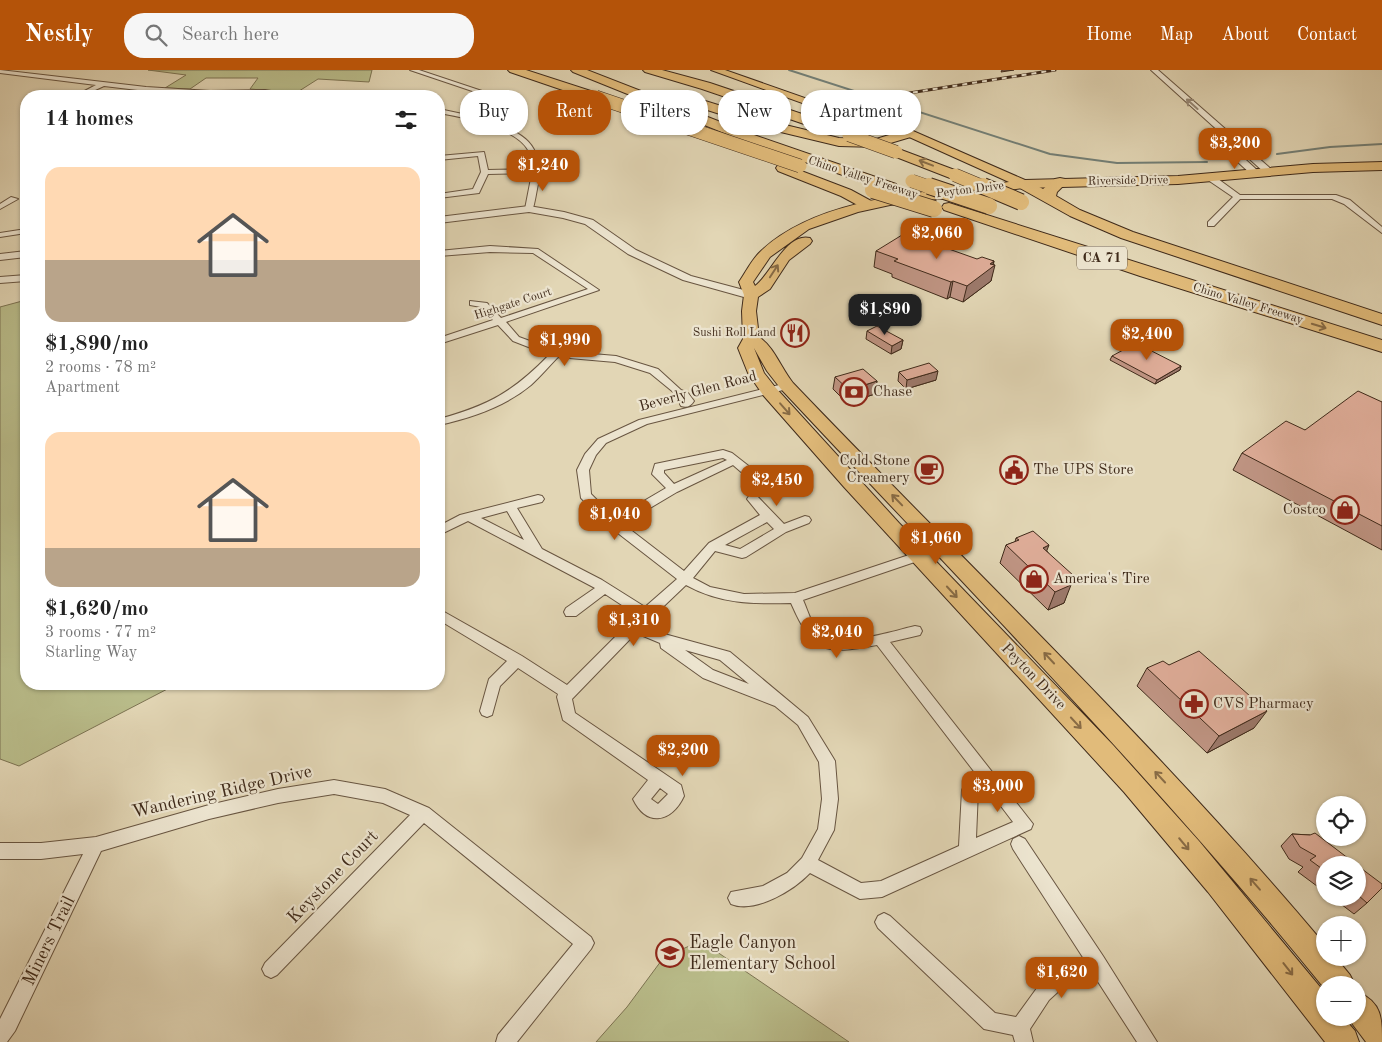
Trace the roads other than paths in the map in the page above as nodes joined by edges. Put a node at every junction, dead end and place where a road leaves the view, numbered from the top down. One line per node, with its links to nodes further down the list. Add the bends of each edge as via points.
1 (413, 70): 14 (street)
2 (514, 70): 44 (highway, bridge, via 873,190)
3 (565, 70): 42 (highway, via 654,116 838,189)
4 (577, 70): 44 (highway, Chino Valley Freeway, via 748,138)
5 (612, 70): 15 (highway, Chino Valley Freeway / CA 71)
6 (649, 70): 57 (highway, one-way to 6, bridge, via 896,152 727,92)
7 (716, 70): 17 (main road)
8 (734, 70): 16 (main road)
9 (0, 71): 11 (street)
10 (1151, 72): 18 (street); 33 (street, one-way to 10)
11 (102, 84): 12 (street); 13 (street)
12 (90, 90)
13 (160, 90)
14 (474, 90)
15 (663, 90)
16 (801, 93)
17 (801, 100)
18 (1180, 104)
19 (708, 106): 23 (highway)
20 (708, 108): 57 (highway, Chino Valley Freeway / CA 71, bridge)
21 (445, 112): 22 (street)
22 (460, 115)
23 (801, 133)
24 (518, 135): 31 (street, via 533,150)
25 (810, 135): 26 (highway, via 839,142 876,143)
26 (902, 135)
27 (913, 135): 37 (main road)
28 (1224, 144): 34 (street)
29 (445, 157): 32 (street, via 481,154)
30 (1382, 166): 33 (main road, Riverside Drive)
31 (536, 171): 32 (street); 45 (street)
32 (485, 172): 38 (street, via 476,190)
33 (1268, 172): 34 (main road, Riverside Drive)
34 (1255, 173): 35 (main road, Riverside Drive)
35 (1211, 178): 36 (main road, Riverside Drive); 39 (street)
36 (1060, 182): 37 (main road, Riverside Drive); 41 (highway, via 1050,190)
37 (1023, 184): 41 (highway); 42 (main road, Peyton Drive, via 930,194)
38 (445, 195)
39 (1238, 197): 47 (street); 48 (street, via 1341,199)
40 (14, 199): 43 (street)
41 (1052, 200): 59 (highway, via 1128,235)
42 (868, 205): 56 (main road, Peyton Drive, via 831,218 784,257 765,286)
43 (0, 207)
44 (942, 208): 57 (highway, via 1090,261)
45 (529, 209): 46 (street); 56 (street, via 589,222 658,266 686,278)
46 (445, 219)
47 (1211, 224)
48 (1382, 231)
49 (20, 232): 50 (street)
50 (0, 236)
51 (445, 253): 60 (street, Highgate Court, via 490,249 535,251 595,290)
52 (20, 255): 53 (street)
53 (0, 258)
54 (20, 278): 55 (street)
55 (0, 280)
56 (751, 295): 65 (main road, Peyton Drive, via 751,339 746,348 749,360)
57 (1256, 299): 61 (highway, Chino Valley Freeway / CA 71); 63 (highway, Chino Valley Freeway / CA 71, one-way to 63)
58 (473, 303): 60 (street, via 484,305)
59 (1382, 320)
60 (502, 322): 62 (street, Highgate Court); 64 (street, via 516,338)
61 (1382, 329)
62 (445, 339)
63 (1382, 346)
64 (556, 354): 66 (street, via 616,359 654,372 677,392 676,399); 67 (street, via 516,391)
65 (778, 388): 66 (street, Beverly Glen Road); 82 (main road, Peyton Drive, one-way to 65); 84 (main road, Peyton Drive, one-way to 84)
66 (688, 407): 78 (street, Beverly Glen Road, via 643,422 602,441 591,454 583,470 585,495)
67 (445, 420)
68 (717, 445): 69 (street)
69 (730, 457): 70 (street); 71 (street, via 731,462); 71 (street, via 659,467 658,474)
70 (751, 474)
71 (673, 489): 78 (street)
72 (538, 499): 74 (street)
73 (753, 499): 76 (street)
74 (510, 506): 75 (street); 83 (street)
75 (470, 517): 79 (street); 83 (street)
76 (770, 518): 80 (street); 81 (street)
77 (805, 520): 80 (street)
78 (614, 524): 85 (street, Beverly Glen Road)
79 (445, 528)
80 (782, 529): 81 (street, via 742,554)
81 (713, 546): 85 (street)
82 (942, 548): 84 (street, Beverly Glen Road); 111 (main road, Peyton Drive, one-way to 82, via 1205,826)
83 (538, 551): 86 (street)
84 (919, 557): 87 (street, Beverly Glen Road); 112 (main road, Peyton Drive, one-way to 112, via 1133,785)
85 (685, 579): 87 (street, Beverly Glen Road, via 707,591 744,599); 89 (street)
86 (605, 588): 88 (street); 89 (street)
87 (795, 598): 94 (street, via 820,640 843,644)
88 (571, 612)
89 (646, 614): 91 (street)
90 (445, 618): 95 (street)
91 (634, 626): 93 (street); 96 (street)
92 (915, 631): 94 (street)
93 (653, 636): 97 (street, via 708,674); 97 (street, via 725,656)
94 (880, 639): 99 (street)
95 (517, 660): 96 (street); 98 (street, via 494,683)
96 (566, 695): 100 (street, via 568,716)
97 (785, 704): 106 (street, via 803,721 827,761 830,799 826,830)
98 (487, 711)
99 (987, 775): 105 (street, via 970,790); 105 (street, via 1025,824)
100 (659, 779)
101 (424, 814): 102 (street, Wandering Ridge Drive, via 385,796 334,787 209,812); 110 (street, Keystone Court); 118 (street, Wandering Ridge Drive, via 584,943)
102 (96, 844): 104 (street, Wandering Ridge Drive, via 41,851); 116 (street, Miners Trail)
103 (1019, 844): 109 (street)
104 (0, 850)
105 (967, 850): 106 (street, via 882,889 860,891)
106 (808, 863): 107 (street, via 793,879 764,894)
107 (737, 898)
108 (884, 922): 115 (street, via 991,1022)
109 (1097, 962): 115 (street, via 1055,983 1043,994); 119 (street)
110 (271, 969)
111 (1333, 976)
112 (1316, 1006)
113 (1366, 1017): 117 (main road)
114 (1332, 1026): 120 (main road, Peyton Drive)
115 (1022, 1034)
116 (0, 1036)
117 (1382, 1038)
118 (504, 1042)
119 (1148, 1042)
120 (1344, 1042)

